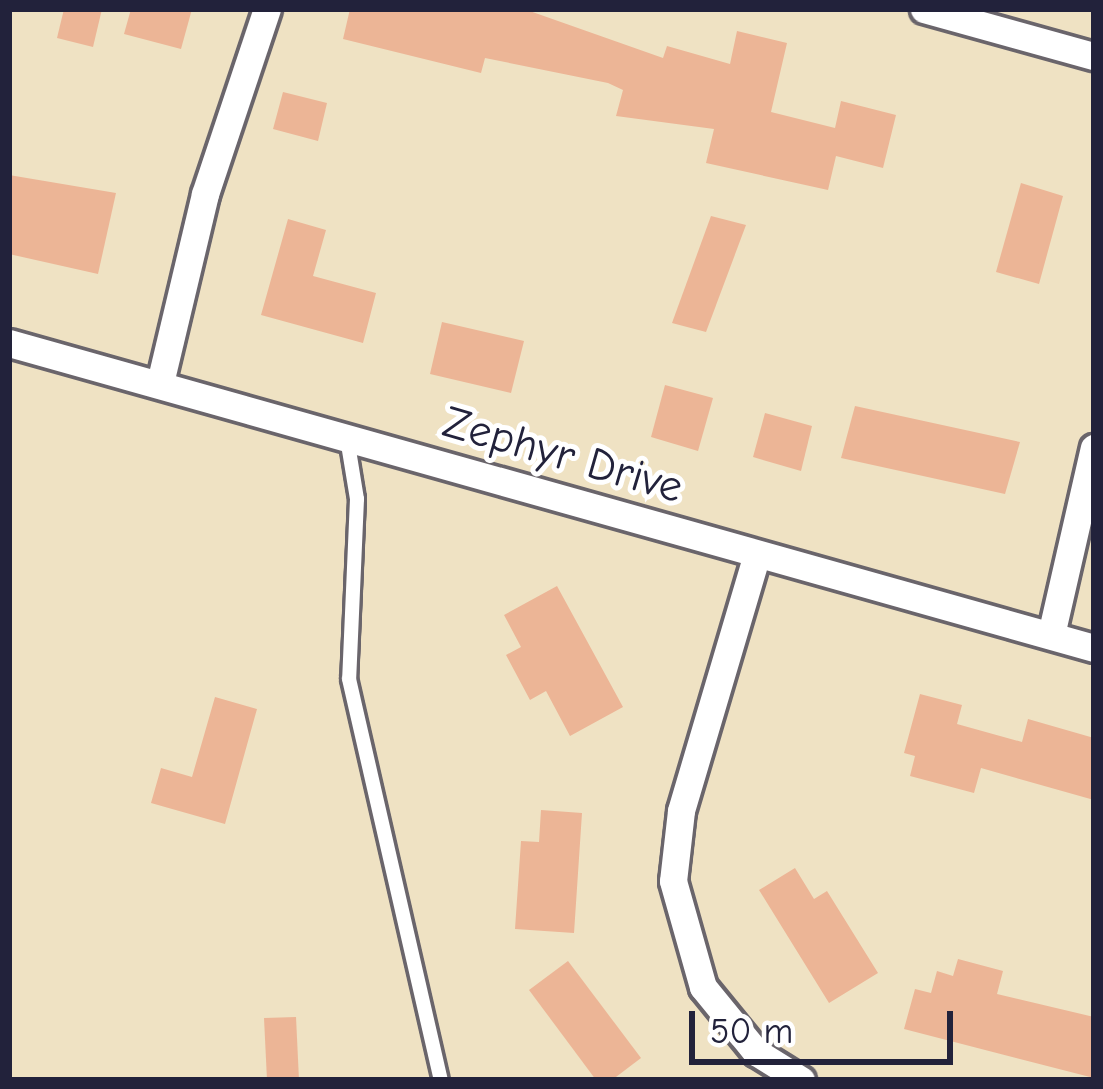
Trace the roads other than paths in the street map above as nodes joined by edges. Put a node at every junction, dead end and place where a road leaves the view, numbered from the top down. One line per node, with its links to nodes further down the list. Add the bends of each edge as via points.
1 (267, 9): 5 (street, via 205,194)
2 (924, 9): 3 (street)
3 (1094, 56)
4 (9, 344): 5 (street, Zephyr Drive)
5 (160, 383): 6 (street, Zephyr Drive)
6 (347, 438): 8 (street, Zephyr Drive); 11 (lane, via 358,499 349,679)
7 (1094, 448): 9 (street)
8 (758, 554): 9 (street, Zephyr Drive); 12 (street, via 681,811 674,881 703,987 756,1052)
9 (1051, 635): 10 (street, Zephyr Drive)
10 (1094, 648)
11 (441, 1080)
12 (801, 1080)

